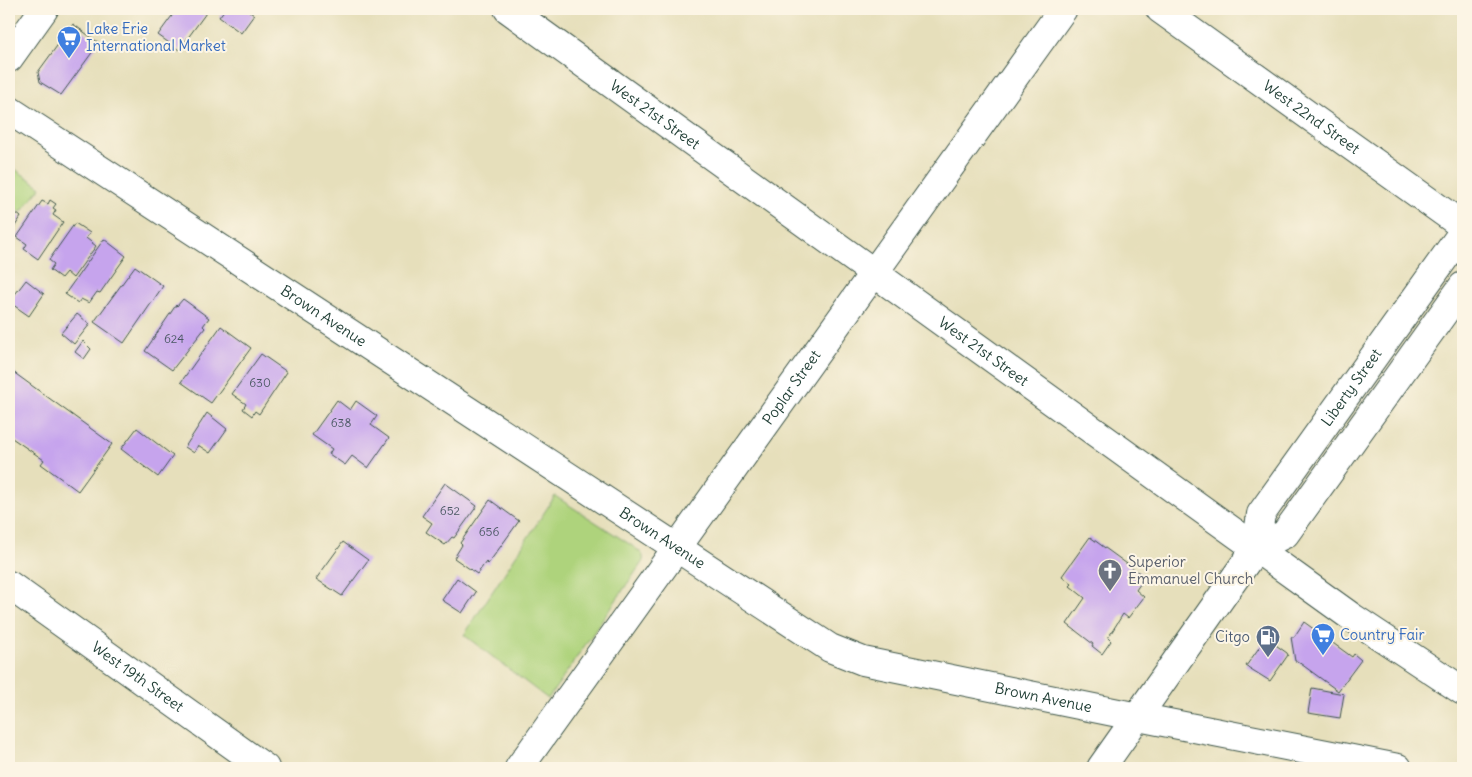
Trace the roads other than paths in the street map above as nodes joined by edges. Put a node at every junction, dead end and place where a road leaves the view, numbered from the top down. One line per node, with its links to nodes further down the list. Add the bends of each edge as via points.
1 (44, 9): 5 (street)
2 (508, 9): 9 (street, West 21st Street)
3 (1063, 9): 9 (street, Poplar Street)
4 (1160, 9): 7 (street, West 22nd Street)
5 (9, 58)
6 (9, 110): 12 (street, Brown Avenue)
7 (1463, 226)
8 (1463, 232): 11 (street, Liberty Street, via 1261,514)
9 (874, 273): 11 (street, West 21st Street); 12 (street, Poplar Street)
10 (1463, 286): 11 (street, Liberty Street, via 1285,534)
11 (1256, 548): 14 (street, West 21st Street); 15 (street, Liberty Street)
12 (676, 549): 15 (street, Brown Avenue, via 821,644 849,657); 17 (street, Poplar Street)
13 (9, 585): 16 (street, West 19th Street)
14 (1463, 691)
15 (1138, 717): 18 (street, Liberty Street); 19 (street, Brown Avenue)
16 (265, 768)
17 (519, 768)
18 (1101, 768)
19 (1398, 768)

